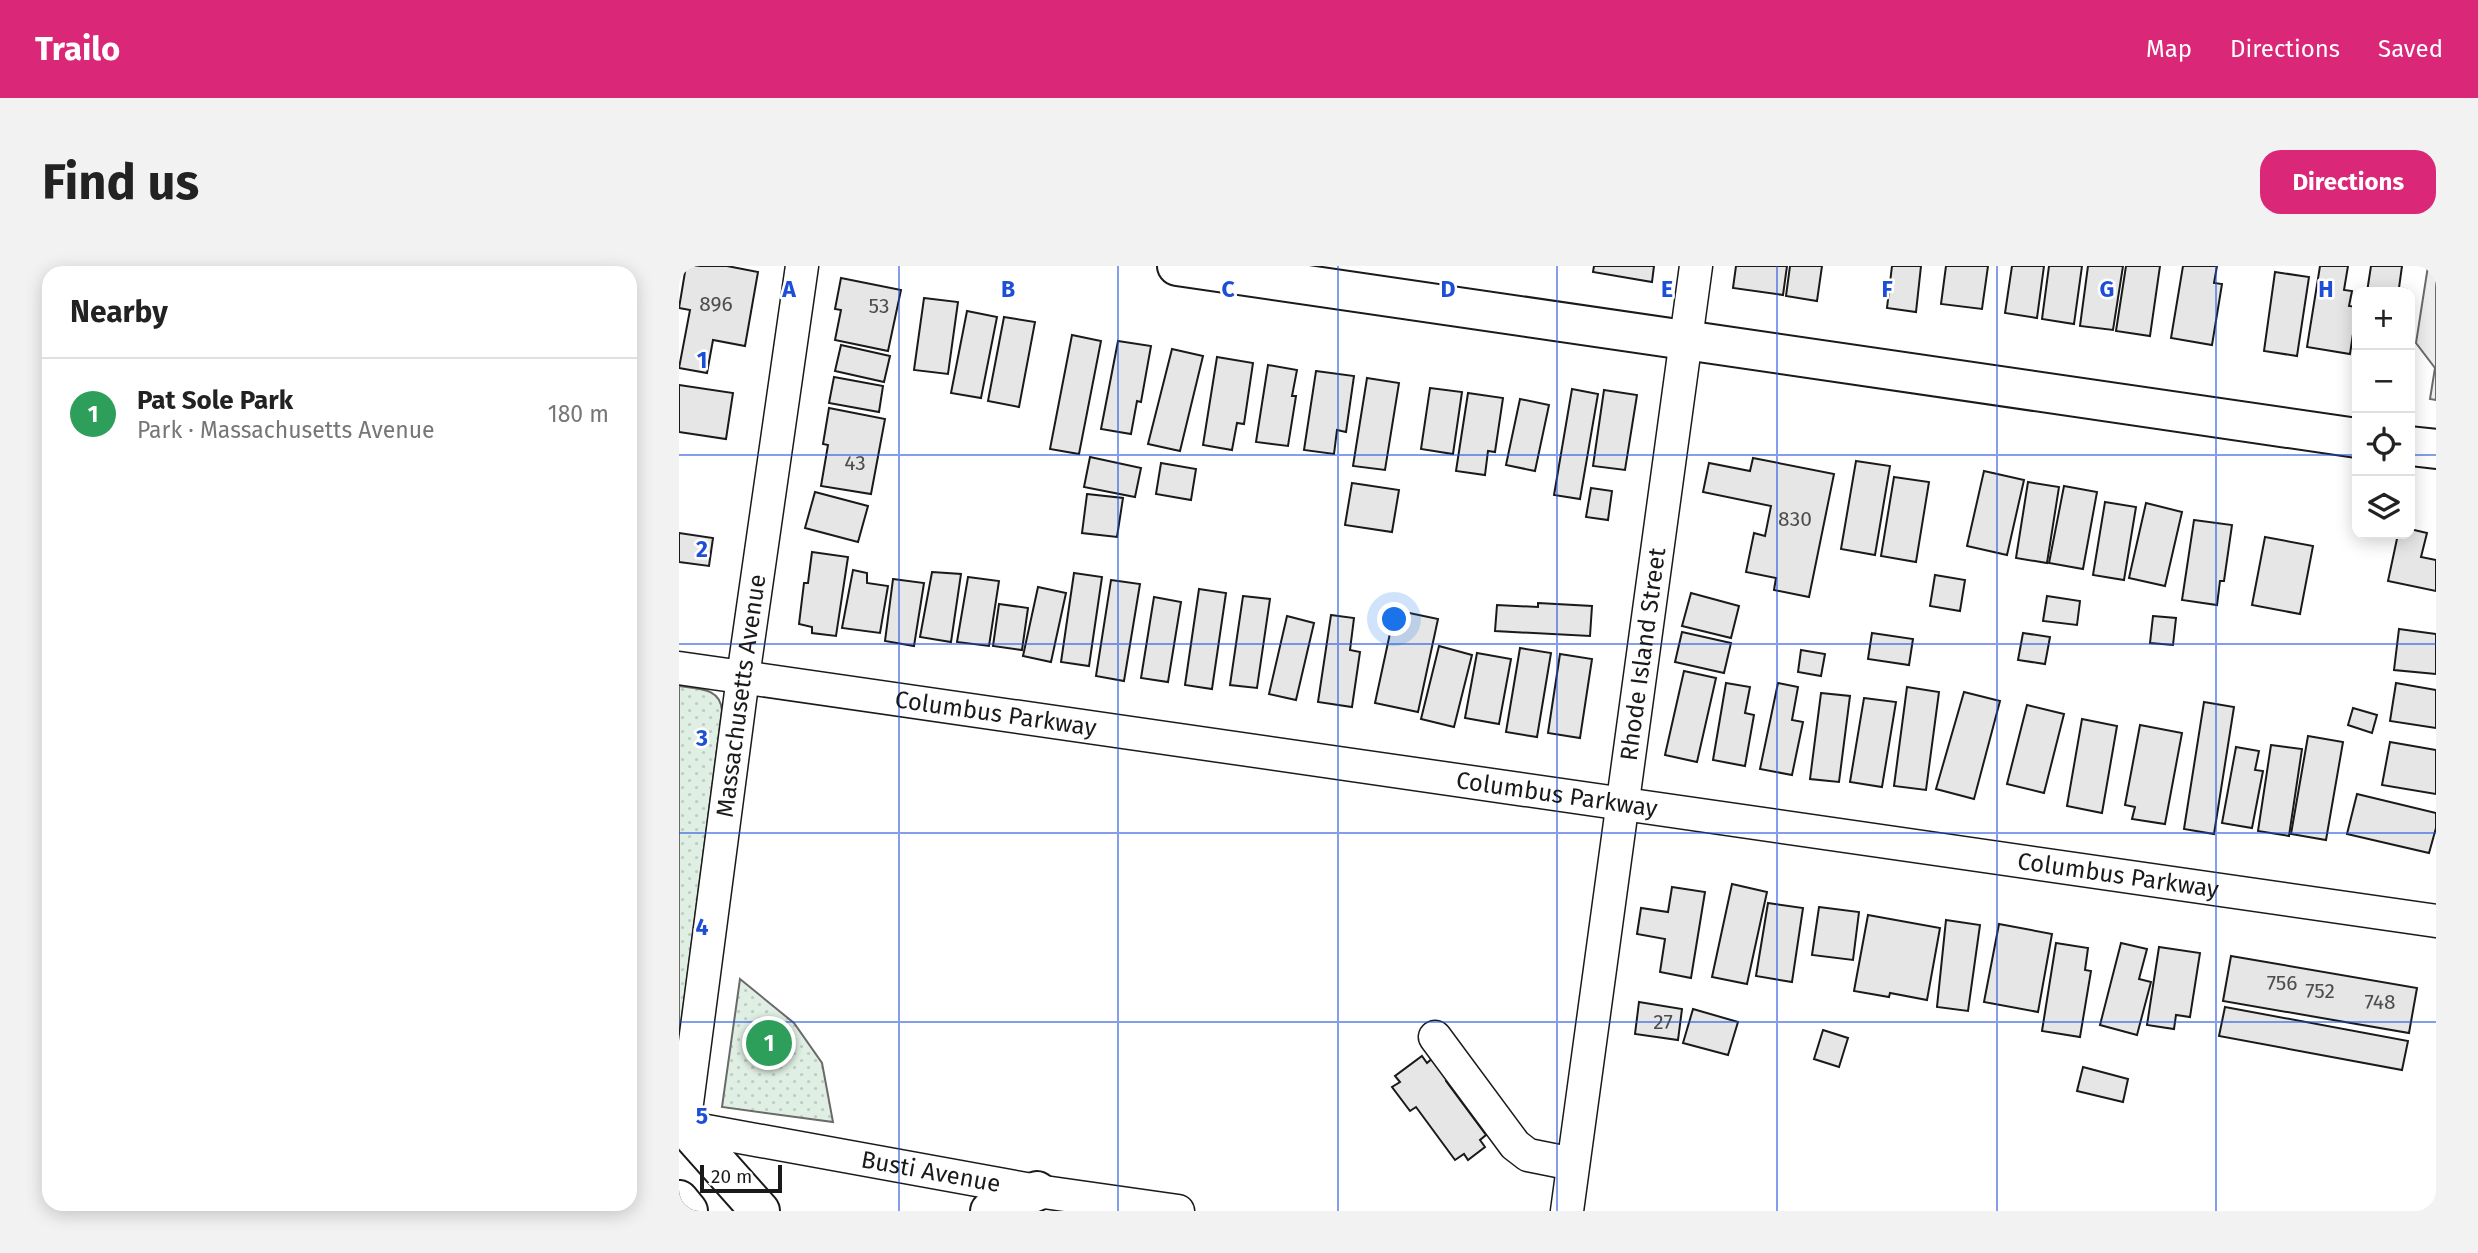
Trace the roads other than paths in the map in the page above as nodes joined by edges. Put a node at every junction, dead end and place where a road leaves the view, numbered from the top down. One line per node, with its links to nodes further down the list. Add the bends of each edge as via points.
1 (802, 266): 7 (street, Massachusetts Avenue)
2 (1177, 266): 4 (main road)
3 (1696, 266): 4 (street, Rhode Island Street)
4 (1684, 341): 5 (main road); 8 (street, Rhode Island Street)
5 (2352, 437)
6 (679, 668): 7 (street, Columbus Parkway)
7 (743, 677): 8 (street, Columbus Parkway); 11 (street, Massachusetts Avenue)
8 (1622, 803): 9 (street, Columbus Parkway); 12 (street, Rhode Island Street)
9 (2436, 921)
10 (1435, 1037): 12 (street, via 1515,1145 1528,1155)
11 (681, 1124): 13 (street, Busti Avenue); 17 (main road)
12 (1573, 1164): 20 (street, Rhode Island Street)
13 (1037, 1191): 15 (street, Busti Avenue); 18 (main road)
14 (679, 1200): 16 (main road)
15 (1116, 1207): 19 (street, Busti Avenue)
16 (688, 1211)
17 (760, 1211)
18 (989, 1211)
19 (1178, 1211)
20 (1567, 1211)

